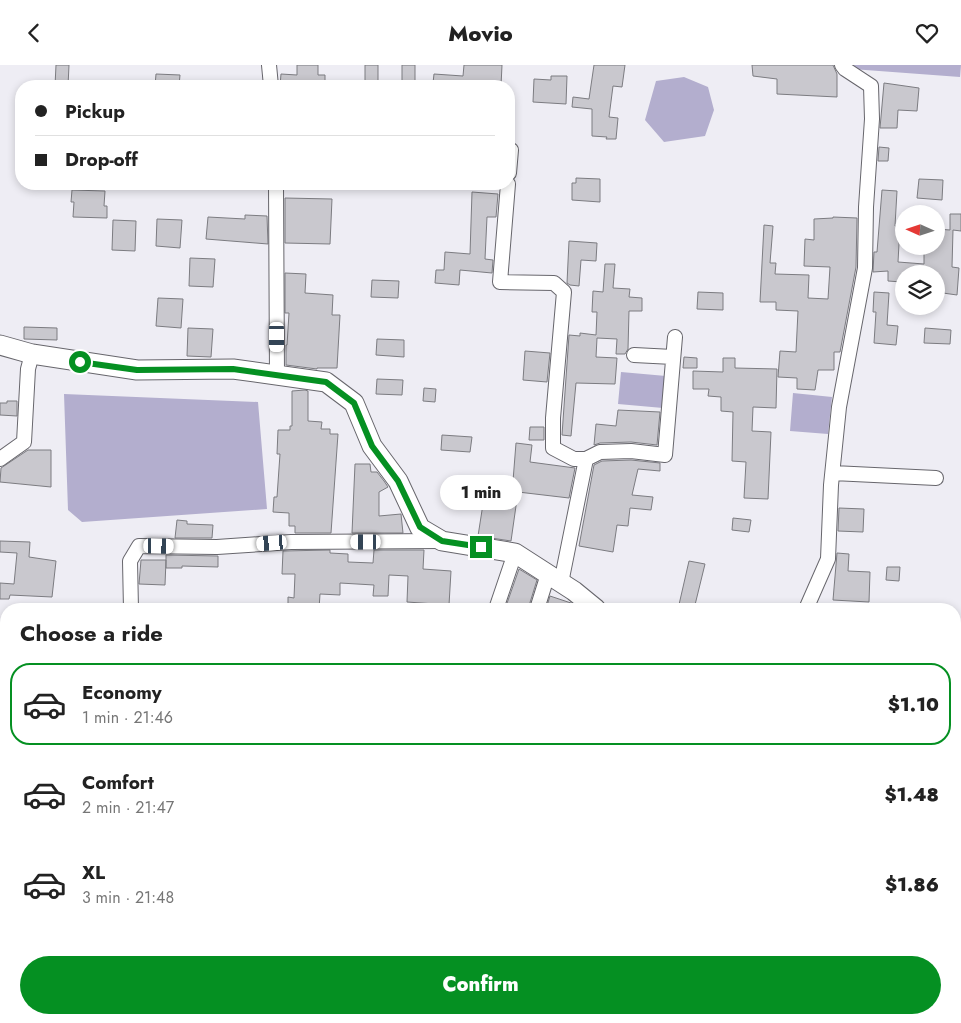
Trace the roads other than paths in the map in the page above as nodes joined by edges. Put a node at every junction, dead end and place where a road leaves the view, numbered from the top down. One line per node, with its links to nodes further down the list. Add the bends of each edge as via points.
1 (269, 65): 3 (street)
2 (842, 65): 14 (street, via 871,86 872,119 865,268 838,407)
3 (270, 80)
4 (276, 190): 11 (street)
5 (508, 190): 13 (street, via 500,282 554,283 564,292 553,448 574,459)
6 (675, 337): 10 (street)
7 (0, 345): 8 (street)
8 (32, 354): 11 (street, via 137,370 233,369); 12 (street, via 28,369 24,441)
9 (634, 355): 10 (street)
10 (674, 357): 13 (street, via 665,455 600,452)
11 (277, 375): 16 (street, via 326,382 354,403 372,446 398,481 420,527)
12 (0, 459)
13 (586, 459): 18 (street)
14 (832, 473): 15 (street); 23 (street, via 828,559)
15 (936, 478)
16 (442, 541): 17 (street); 19 (street, via 139,546 130,561)
17 (515, 553): 18 (street); 20 (street)
18 (554, 578): 21 (street); 22 (street)
19 (132, 603)
20 (498, 603)
21 (540, 603)
22 (589, 603)
23 (809, 603)

